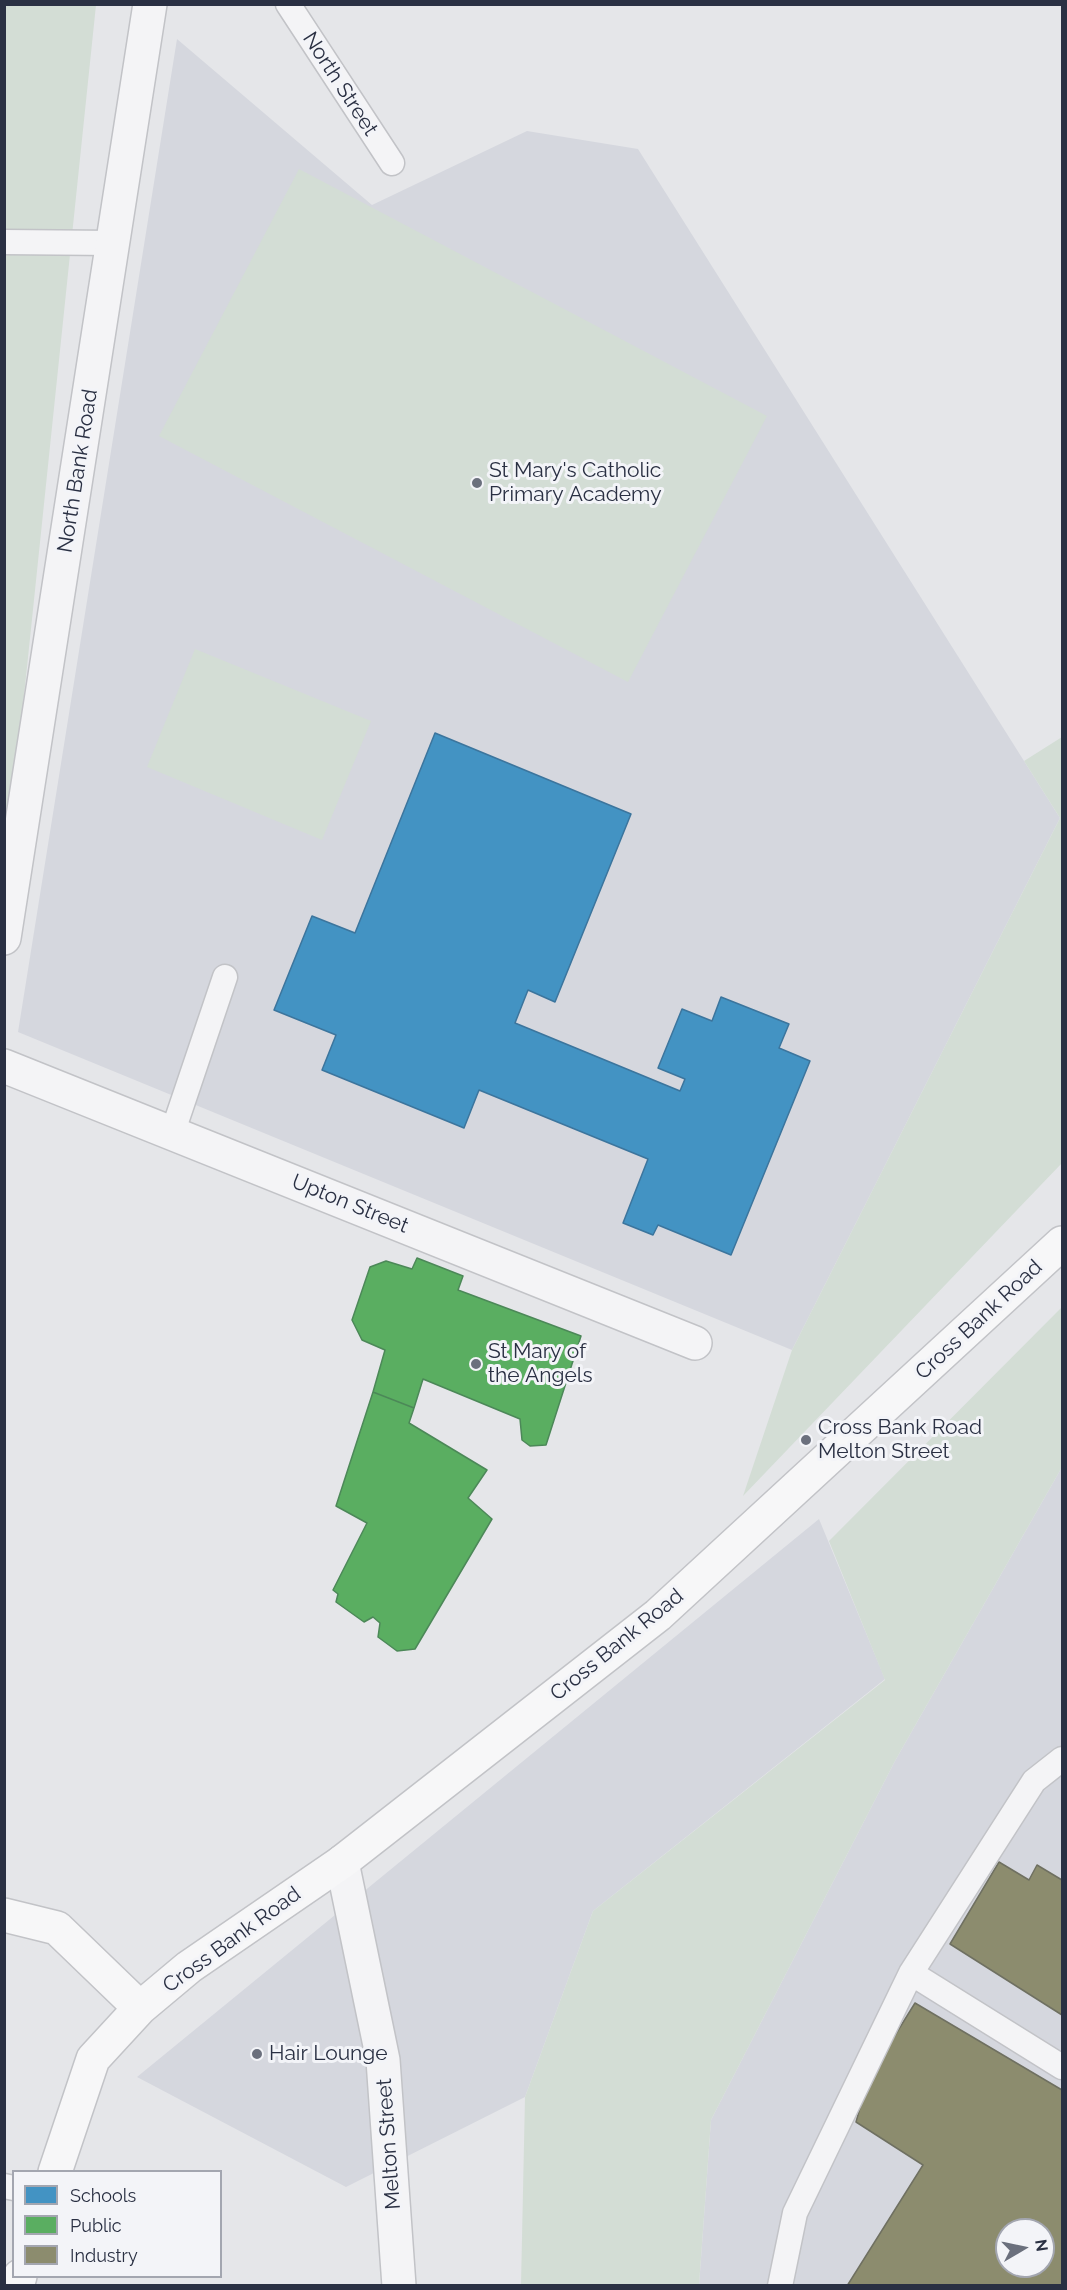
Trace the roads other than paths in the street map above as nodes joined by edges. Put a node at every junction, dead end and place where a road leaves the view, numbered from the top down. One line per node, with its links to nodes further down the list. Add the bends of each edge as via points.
1 (150, 4): 5 (street, North Bank Road)
2 (288, 4): 3 (lane, North Street)
3 (392, 163)
4 (4, 242): 5 (lane)
5 (113, 243): 6 (street, North Bank Road)
6 (4, 938)
7 (225, 977): 9 (lane)
8 (4, 1066): 9 (street, Upton Street)
9 (172, 1134): 11 (street, Upton Street)
10 (1062, 1244): 13 (street, Cross Bank Road, via 658,1615)
11 (695, 1342)
12 (1062, 1759): 15 (lane, via 1034,1781)
13 (342, 1862): 16 (street, Cross Bank Road, via 189,1967); 19 (street, Melton Street, via 383,2060)
14 (4, 1915): 16 (street, via 57,1928)
15 (910, 1973): 17 (lane); 20 (lane, via 795,2212)
16 (140, 2008): 18 (street, Cross Bank Road, via 93,2059)
17 (1062, 2067)
18 (56, 2170)
19 (399, 2286)
20 (780, 2286)

